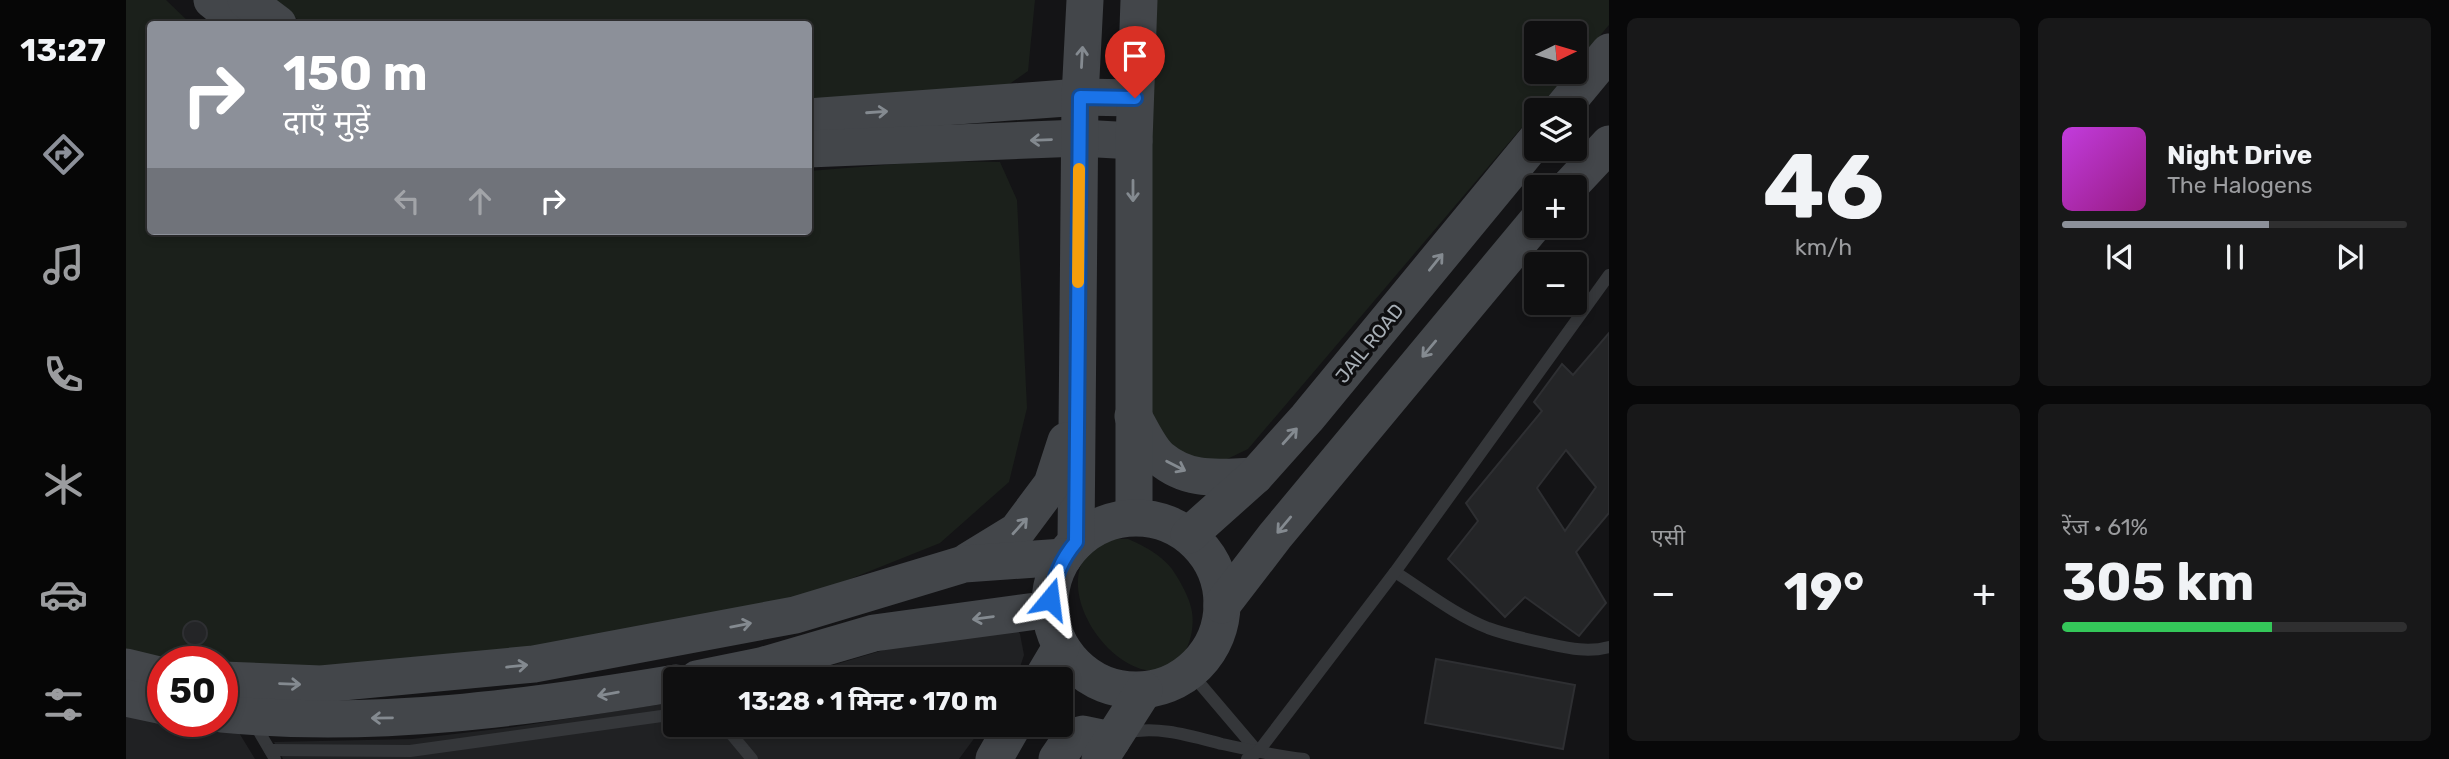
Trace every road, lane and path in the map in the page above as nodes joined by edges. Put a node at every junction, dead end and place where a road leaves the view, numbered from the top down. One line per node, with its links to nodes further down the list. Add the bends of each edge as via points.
1 (212, 0): 5 (main road)
2 (246, 0): 6 (main road)
3 (1085, 0): 8 (main road, one-way to 3)
4 (1139, 0): 9 (main road)
5 (238, 21)
6 (274, 21)
7 (1609, 52): 10 (main road)
8 (1080, 97): 9 (main road); 11 (main road, one-way to 8); 12 (main road)
9 (1135, 98): 13 (main road)
10 (1571, 98)
11 (812, 117)
12 (1080, 138): 13 (main road); 15 (main road, one-way to 15); 20 (main road)
13 (1134, 141): 21 (main road, one-way to 21)
14 (1609, 144): 17 (main road)
15 (812, 149)
16 (1524, 155): 22 (main road, JAIL ROAD, one-way to 16)
17 (1580, 175)
18 (1524, 236): 28 (main road, one-way to 28)
19 (1609, 275): 27 (lane)
20 (1076, 412): 25 (main road); 26 (main road, one-way to 20, via 1017,531 1052,484)
21 (1133, 416): 22 (main road, one-way to 22, via 1158,457 1172,465 1201,478); 23 (main road)
22 (1255, 476): 24 (main road, JAIL ROAD)
23 (1133, 517): 24 (main road, via 1158,520); 25 (main road, via 1091,530)
24 (1189, 535): 28 (main road, via 1210,557 1222,590)
25 (1070, 550): 26 (main road); 29 (main road, via 1055,575)
26 (964, 564): 37 (main road, one-way to 26, via 321,684 534,664 795,615)
27 (1395, 572): 31 (lane, via 1486,627 1572,649); 49 (lane)
28 (1222, 605): 36 (main road, via 1202,660)
29 (1051, 609): 30 (main road); 33 (main road, one-way to 33, via 874,633)
30 (1061, 647): 34 (main road); 39 (main road, via 1079,669 1096,680 1119,689)
31 (1609, 647)
32 (126, 667): 35 (main road)
33 (756, 667)
34 (1049, 667)
35 (147, 672)
36 (1190, 672): 39 (main road, via 1168,685); 49 (lane)
37 (238, 681)
38 (663, 684): 42 (main road, one-way to 42, via 548,704 400,718 313,720)
39 (1144, 690): 47 (main road)
40 (126, 698): 41 (main road)
41 (147, 703)
42 (238, 715)
43 (238, 716): 48 (lane)
44 (663, 717): 48 (lane, via 410,751)
45 (734, 737): 51 (lane)
46 (1007, 737): 52 (main road)
47 (1083, 743): 49 (lane, via 1142,729 1176,733); 53 (main road)
48 (272, 754)
49 (1253, 755): 50 (lane)
50 (1291, 758): 54 (lane)
51 (752, 759)
52 (994, 759)
53 (1022, 759)
54 (1304, 759)

